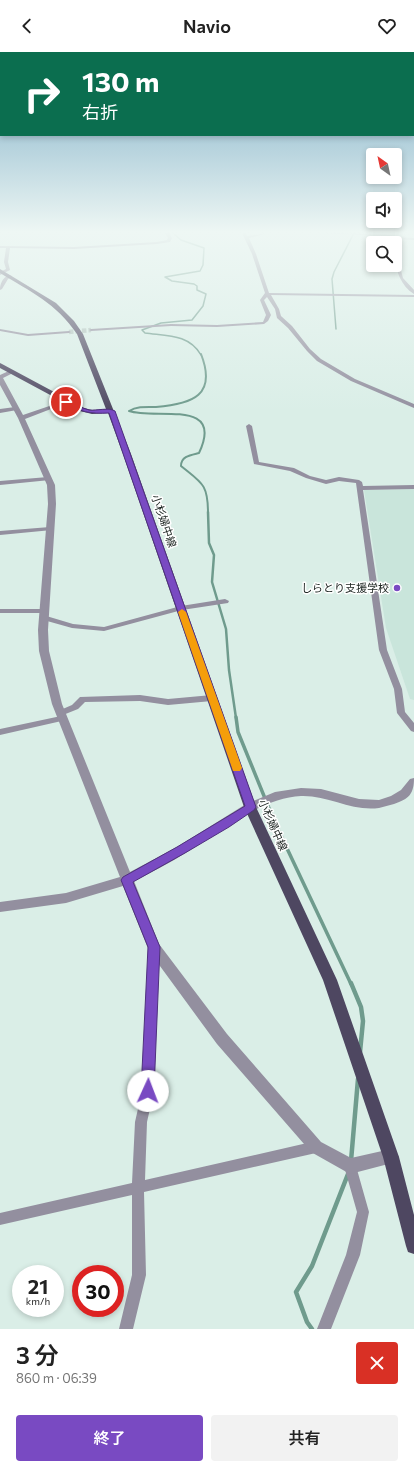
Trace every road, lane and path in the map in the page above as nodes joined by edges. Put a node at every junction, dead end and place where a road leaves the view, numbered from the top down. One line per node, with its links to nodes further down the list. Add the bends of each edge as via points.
1 (37, 293): 14 (main road, 小杉婦中線, via 53,302 71,319 80,334)
2 (267, 294): 3 (street); 5 (street, via 262,300 269,316 264,323); 11 (street, via 278,308 279,317 290,325 319,359 356,381)
3 (414, 295)
4 (0, 330): 6 (street, via 28,335)
5 (91, 330)
6 (69, 332)
7 (0, 365): 8 (main road)
8 (11, 372): 9 (street); 10 (main road)
9 (0, 378): 12 (street)
10 (66, 402): 14 (main road, via 92,412); 15 (street)
11 (414, 406)
12 (15, 409): 13 (street); 15 (street)
13 (0, 411)
14 (112, 411): 24 (main road, 小杉婦中線)
15 (21, 418): 17 (street)
16 (249, 426): 20 (street, via 256,463 292,469 326,482 359,482)
17 (48, 479): 18 (street); 21 (street, via 51,485 52,504)
18 (0, 482)
19 (414, 487): 20 (street)
20 (360, 488): 29 (street, via 383,650 398,689 401,713)
21 (50, 529): 22 (street); 26 (street)
22 (0, 532)
23 (225, 601): 24 (street)
24 (181, 608): 26 (street, via 104,629 72,626); 27 (main road, 小杉婦中線)
25 (0, 611): 26 (street)
26 (42, 614): 28 (street, via 44,651)
27 (212, 698): 28 (street, via 168,702 140,698 83,699); 32 (main road, 小杉婦中線)
28 (62, 716): 30 (street); 33 (street)
29 (414, 728)
30 (0, 732)
31 (414, 782): 32 (street, via 405,793 379,804 359,803 321,792 301,792 279,795)
32 (250, 807): 33 (street, via 187,847); 37 (main road, 小杉婦中線, via 330,980)
33 (126, 880): 34 (street, via 66,898); 35 (street)
34 (0, 907)
35 (154, 947): 36 (street, via 222,1039); 39 (street, via 148,1091 140,1122)
36 (316, 1147): 38 (street); 39 (street)
37 (391, 1157): 38 (street); 41 (main road, 小杉婦中線)
38 (350, 1166): 43 (street, via 363,1212 353,1255)
39 (138, 1186): 40 (street); 42 (street, via 139,1275)
40 (0, 1219)
41 (414, 1246)
42 (126, 1329)
43 (324, 1329)

